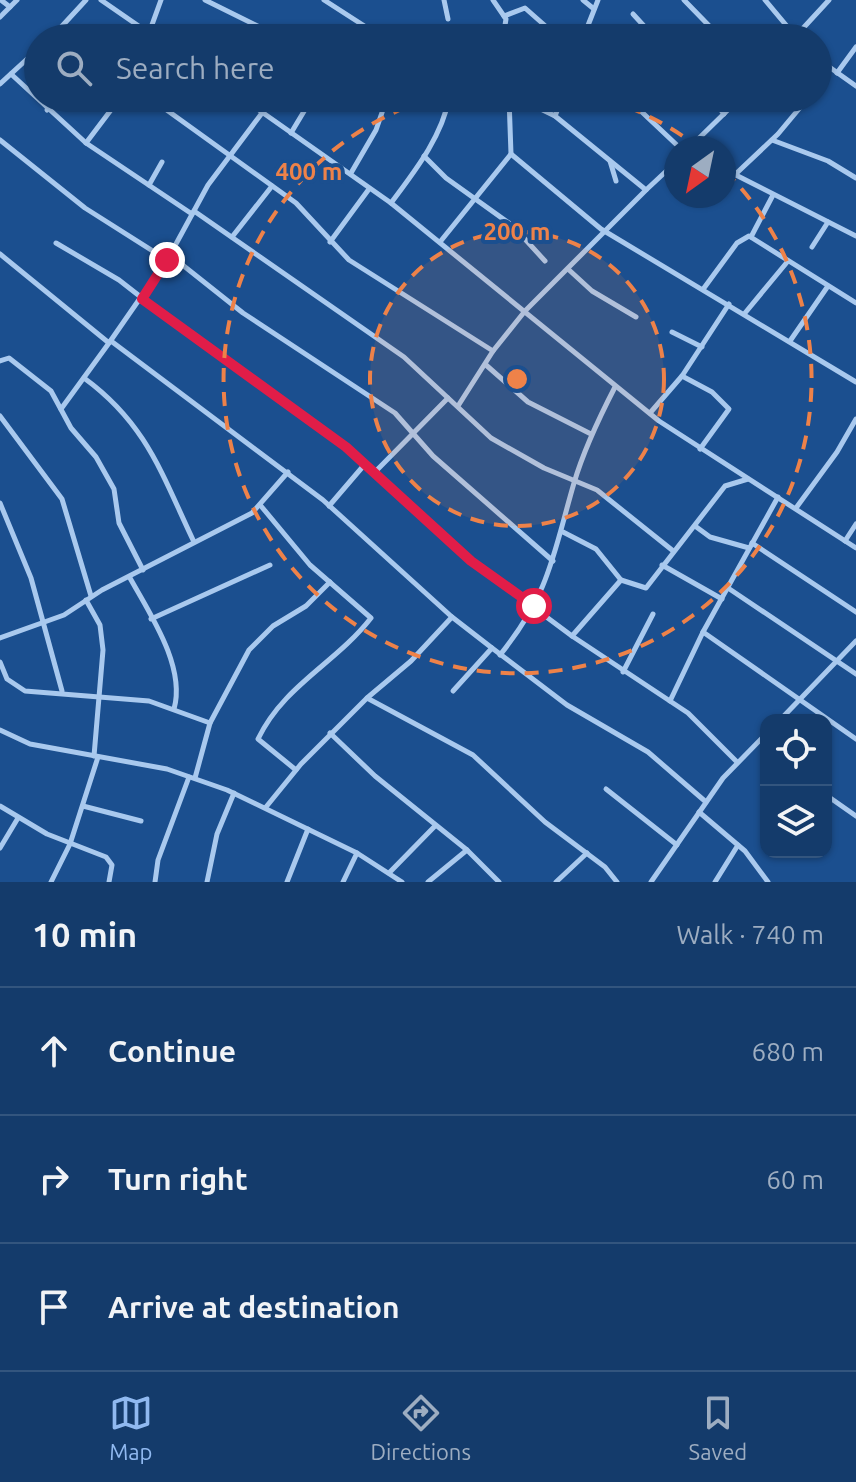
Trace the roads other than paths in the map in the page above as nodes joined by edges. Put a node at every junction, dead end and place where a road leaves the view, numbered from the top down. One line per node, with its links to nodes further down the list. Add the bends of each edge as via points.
1 (1, 0): 15 (street)
2 (17, 0): 15 (street)
3 (86, 0): 21 (street)
4 (101, 0): 22 (street)
5 (161, 0): 23 (street)
6 (205, 0): 24 (street)
7 (324, 0): 25 (street)
8 (444, 0): 20 (street)
9 (493, 0): 18 (street)
10 (583, 0): 16 (street)
11 (598, 0): 16 (street)
12 (684, 0): 30 (street)
13 (765, 0): 31 (street)
14 (829, 0): 32 (street)
15 (10, 7): 19 (street)
16 (594, 9): 28 (street)
17 (633, 14): 29 (street)
18 (504, 16): 26 (street); 27 (street, via 525,8)
19 (0, 17)
20 (448, 19)
21 (65, 24)
22 (136, 24)
23 (152, 24)
24 (254, 24)
25 (361, 24)
26 (504, 24)
27 (543, 24)
28 (588, 24)
29 (642, 24)
30 (707, 24)
31 (784, 24)
32 (808, 24)
33 (856, 47): 36 (street)
34 (24, 62): 37 (street)
35 (832, 70): 36 (street)
36 (837, 73): 39 (street)
37 (11, 74): 38 (street); 40 (street)
38 (0, 84)
39 (856, 86)
40 (24, 87)
41 (49, 112): 60 (street)
42 (109, 112): 60 (street)
43 (169, 112): 63 (street)
44 (304, 112): 55 (street)
45 (381, 112): 67 (street)
46 (447, 112): 62 (street)
47 (510, 112): 61 (street)
48 (547, 112): 54 (street)
49 (557, 112): 54 (street)
50 (642, 112): 56 (street)
51 (796, 112): 59 (street)
52 (262, 113): 55 (street); 63 (street)
53 (724, 114): 57 (street)
54 (555, 116): 64 (street)
55 (291, 133): 67 (street)
56 (667, 136)
57 (701, 136)
58 (0, 140): 90 (street, via 85,208)
59 (772, 140): 66 (street); 70 (street)
60 (86, 143): 72 (street)
61 (511, 154): 77 (street); 81 (street)
62 (424, 156): 77 (street); 78 (street)
63 (228, 157): 73 (street); 79 (street)
64 (610, 160): 71 (street); 75 (street)
65 (162, 162): 72 (street)
66 (736, 171)
67 (351, 173): 74 (street)
68 (664, 173): 75 (street)
69 (736, 176): 76 (street)
70 (856, 178)
71 (616, 181)
72 (149, 185): 79 (street)
73 (272, 186): 83 (street); 85 (street, via 296,203)
74 (369, 189): 78 (street); 85 (street)
75 (646, 190): 81 (street)
76 (773, 195): 80 (street); 84 (street)
77 (473, 199): 86 (street); 91 (street, via 513,226)
78 (391, 203): 86 (street)
79 (193, 213): 83 (street); 90 (street)
80 (828, 222): 82 (street); 88 (street)
81 (605, 231): 93 (street); 95 (street)
82 (856, 236)
83 (232, 237): 113 (street, via 404,357)
84 (751, 237): 92 (street); 95 (street, via 737,243)
85 (330, 242): 106 (street, via 349,260)
86 (440, 242): 99 (street)
87 (56, 243): 96 (street)
88 (812, 247)
89 (0, 254): 104 (street)
90 (168, 258): 96 (street); 120 (street, via 395,413)
91 (545, 261)
92 (788, 261): 94 (street); 100 (street)
93 (568, 269): 99 (street); 101 (street, via 592,291)
94 (828, 286): 97 (street); 103 (street)
95 (704, 288): 98 (street)
96 (142, 299): 104 (street); 122 (street)
97 (856, 303)
98 (729, 304): 100 (street); 105 (street)
99 (525, 311): 106 (street); 112 (street)
100 (745, 313): 103 (street)
101 (636, 317)
102 (672, 332): 105 (street)
103 (790, 341): 111 (street)
104 (110, 342): 110 (street); 123 (street)
105 (702, 347): 109 (street)
106 (493, 351): 108 (street)
107 (0, 361): 115 (street, via 18,362 51,391)
108 (486, 365): 114 (street); 119 (street, via 528,402)
109 (682, 376): 116 (street); 121 (street, via 712,392 729,411)
110 (84, 378): 115 (street); 136 (street, via 118,405 150,446)
111 (856, 382)
112 (615, 387): 116 (street); 119 (street)
113 (448, 398): 114 (street); 120 (street)
114 (458, 406): 126 (street, via 503,446)
115 (61, 409): 143 (street, via 114,489 119,523)
116 (650, 413): 121 (street)
117 (0, 416): 148 (street, via 62,499)
118 (856, 419): 131 (street)
119 (591, 434): 126 (street)
120 (414, 435): 124 (street); 140 (street)
121 (700, 449): 125 (street)
122 (365, 464): 124 (street); 130 (street)
123 (288, 472): 129 (street); 130 (street)
124 (374, 473): 150 (street, via 471,561)
125 (749, 479): 127 (street); 133 (street, via 728,484)
126 (574, 482): 134 (street); 139 (street, via 614,501)
127 (778, 497): 131 (street); 137 (street)
128 (0, 503): 155 (street, via 31,578)
129 (261, 506): 136 (street); 146 (street)
130 (329, 506): 153 (street)
131 (796, 508): 135 (street)
132 (856, 524): 135 (street)
133 (695, 526): 137 (street, via 710,537); 139 (street)
134 (563, 532): 140 (street); 145 (street, via 596,549)
135 (845, 541): 138 (street)
136 (194, 542): 143 (street)
137 (750, 546): 147 (street); 151 (street)
138 (856, 548)
139 (672, 550): 142 (street)
140 (553, 561): 150 (street)
141 (270, 565): 154 (street)
142 (662, 565): 145 (street, via 644,589); 149 (street)
143 (143, 570): 144 (street)
144 (130, 577): 148 (street); 154 (street)
145 (621, 580): 157 (street)
146 (330, 582): 174 (street, via 249,650); 181 (street, via 370,619 284,697 258,739)
147 (728, 588): 149 (street); 162 (street)
148 (88, 598): 155 (street, via 64,615); 168 (street, via 100,625)
149 (722, 599): 156 (street)
150 (534, 606): 157 (street); 161 (street)
151 (856, 612)
152 (653, 614): 164 (street)
153 (452, 617): 160 (street); 169 (street)
154 (151, 619): 172 (street, via 177,683)
155 (41, 622): 158 (street); 166 (street)
156 (703, 632): 170 (street); 171 (street)
157 (572, 636): 164 (street)
158 (0, 638)
159 (856, 641): 162 (street)
160 (492, 648): 161 (street); 167 (street)
161 (500, 655): 186 (street, via 567,705 648,752)
162 (837, 660): 165 (street); 170 (street)
163 (0, 662): 166 (street, via 7,679 21,689)
164 (623, 672): 171 (street)
165 (856, 674)
166 (62, 691): 168 (street)
167 (453, 691)
168 (101, 698): 172 (street, via 149,701); 179 (street)
169 (367, 698): 176 (street); 202 (street, via 473,755)
170 (800, 699): 173 (street); 177 (street)
171 (670, 701): 180 (street)
172 (174, 709): 174 (street)
173 (786, 714)
174 (210, 723): 182 (street)
175 (0, 730): 179 (street, via 30,744)
176 (330, 733): 181 (street); 194 (street)
177 (856, 739)
178 (760, 742): 180 (street)
179 (96, 756): 182 (street); 188 (street)
180 (737, 762): 186 (street)
181 (296, 770): 189 (street)
182 (192, 778): 184 (street); 206 (street, via 158,860)
183 (606, 789): 197 (street)
184 (234, 793): 189 (street); 207 (street, via 217,834)
185 (832, 799): 191 (street)
186 (706, 802): 190 (street)
187 (0, 806): 192 (street)
188 (83, 806): 193 (street); 196 (street)
189 (266, 807): 195 (street)
190 (699, 812): 197 (street); 198 (street)
191 (856, 816)
192 (18, 818): 196 (street); 199 (street)
193 (141, 821)
194 (435, 826): 200 (street); 203 (street)
195 (308, 829): 201 (street); 208 (street)
196 (70, 844): 204 (street); 205 (street, via 110,859)
197 (677, 845): 215 (street)
198 (738, 845): 216 (street); 217 (street)
199 (0, 848)
200 (467, 850): 211 (street); 212 (street)
201 (357, 853): 203 (street); 209 (street)
202 (587, 853): 213 (street); 214 (street)
203 (389, 873): 210 (street)
204 (51, 882)
205 (109, 882)
206 (155, 882)
207 (207, 882)
208 (287, 882)
209 (343, 882)
210 (402, 882)
211 (428, 882)
212 (499, 882)
213 (556, 882)
214 (617, 882)
215 (651, 882)
216 (715, 882)
217 (768, 882)

